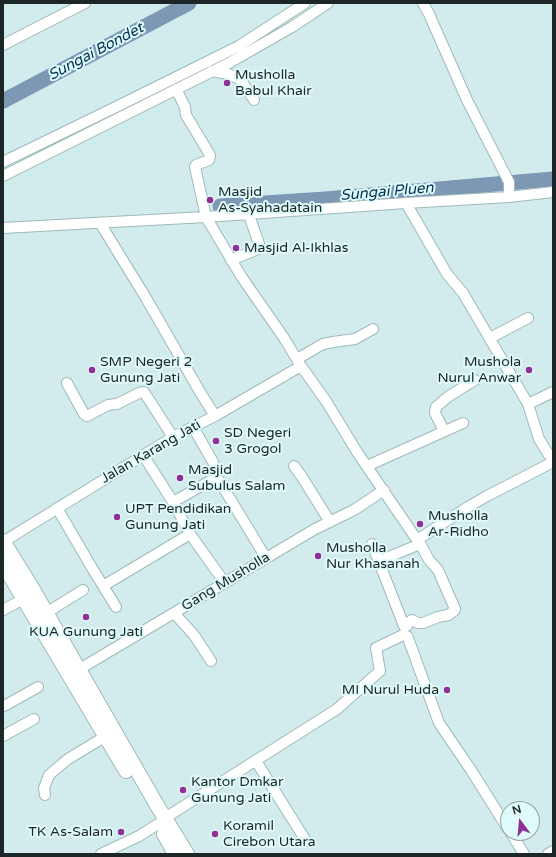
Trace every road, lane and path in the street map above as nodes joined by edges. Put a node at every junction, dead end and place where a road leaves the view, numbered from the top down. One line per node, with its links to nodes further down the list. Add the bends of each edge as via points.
1 (85, 3): 5 (street)
2 (306, 3): 9 (street, via 239,46)
3 (328, 3): 6 (street, via 261,45)
4 (423, 3): 12 (street, via 467,100 509,182)
5 (3, 45)
6 (212, 71): 7 (street); 8 (street, via 238,78)
7 (176, 89): 10 (street); 14 (street, via 185,106 186,115 210,155 209,160 194,167)
8 (254, 100)
9 (3, 162)
10 (3, 176)
11 (553, 192): 12 (street)
12 (509, 196): 13 (street)
13 (406, 203): 15 (street); 21 (street, via 447,274 463,293)
14 (205, 214): 15 (street); 16 (street); 18 (street)
15 (249, 215): 18 (street, via 260,247)
16 (100, 223): 17 (street); 27 (street)
17 (3, 228)
18 (231, 260): 22 (street)
19 (528, 318): 21 (street)
20 (372, 329): 22 (street, Jalan Karang Jati, via 356,339 323,344)
21 (490, 338): 26 (street)
22 (299, 362): 27 (street, Jalan Karang Jati); 36 (street)
23 (475, 380): 30 (street, via 436,407 435,413)
24 (67, 383): 31 (street, via 87,416 144,392)
25 (553, 392): 26 (street)
26 (528, 404): 33 (street, via 540,439)
27 (215, 416): 29 (street, Jalan Karang Jati)
28 (463, 423): 30 (street)
29 (193, 427): 31 (street, Jalan Karang Jati); 34 (street)
30 (444, 431): 36 (street)
31 (173, 437): 32 (street, Jalan Karang Jati)
32 (143, 455): 38 (street); 39 (street, Jalan Karang Jati)
33 (552, 458): 43 (street, via 468,507)
34 (214, 462)
35 (294, 466): 40 (street)
36 (367, 466): 37 (street)
37 (384, 490): 40 (street, Gang Musholla); 43 (street)
38 (173, 502): 41 (street); 45 (street, via 217,477)
39 (57, 508): 42 (street, Jalan Karang Jati); 49 (street)
40 (330, 522): 45 (street, Gang Musholla)
41 (190, 534): 48 (street); 49 (street)
42 (3, 541): 51 (highway)
43 (418, 541): 46 (street); 46 (street, via 438,570 455,609 454,612 423,624 412,620 404,626)
44 (372, 544): 46 (street)
45 (266, 558): 48 (street, Gang Musholla)
46 (379, 561)
47 (3, 564): 51 (highway)
48 (225, 582): 55 (street, Gang Musholla)
49 (103, 586): 52 (street)
50 (83, 590): 54 (street)
51 (29, 596): 53 (street); 54 (highway); 57 (highway)
52 (116, 607)
53 (3, 610)
54 (46, 613): 57 (highway)
55 (174, 613): 56 (street, via 194,635); 57 (street, Gang Musholla)
56 (211, 660)
57 (74, 672): 62 (highway); 65 (highway)
58 (38, 687): 59 (street)
59 (3, 706)
60 (34, 718): 61 (street)
61 (3, 736)
62 (106, 736): 64 (street, via 49,774 44,788); 65 (highway)
63 (256, 760): 65 (street); 66 (street, via 341,706 380,671 376,648 408,636 439,723); 67 (street)
64 (45, 795)
65 (158, 815): 70 (street, via 139,836); 71 (highway); 72 (highway)
66 (500, 816)
67 (306, 841)
68 (516, 841): 73 (street)
69 (553, 851): 74 (street)
70 (101, 854)
71 (175, 854)
72 (187, 854)
73 (524, 854)
74 (548, 854)

